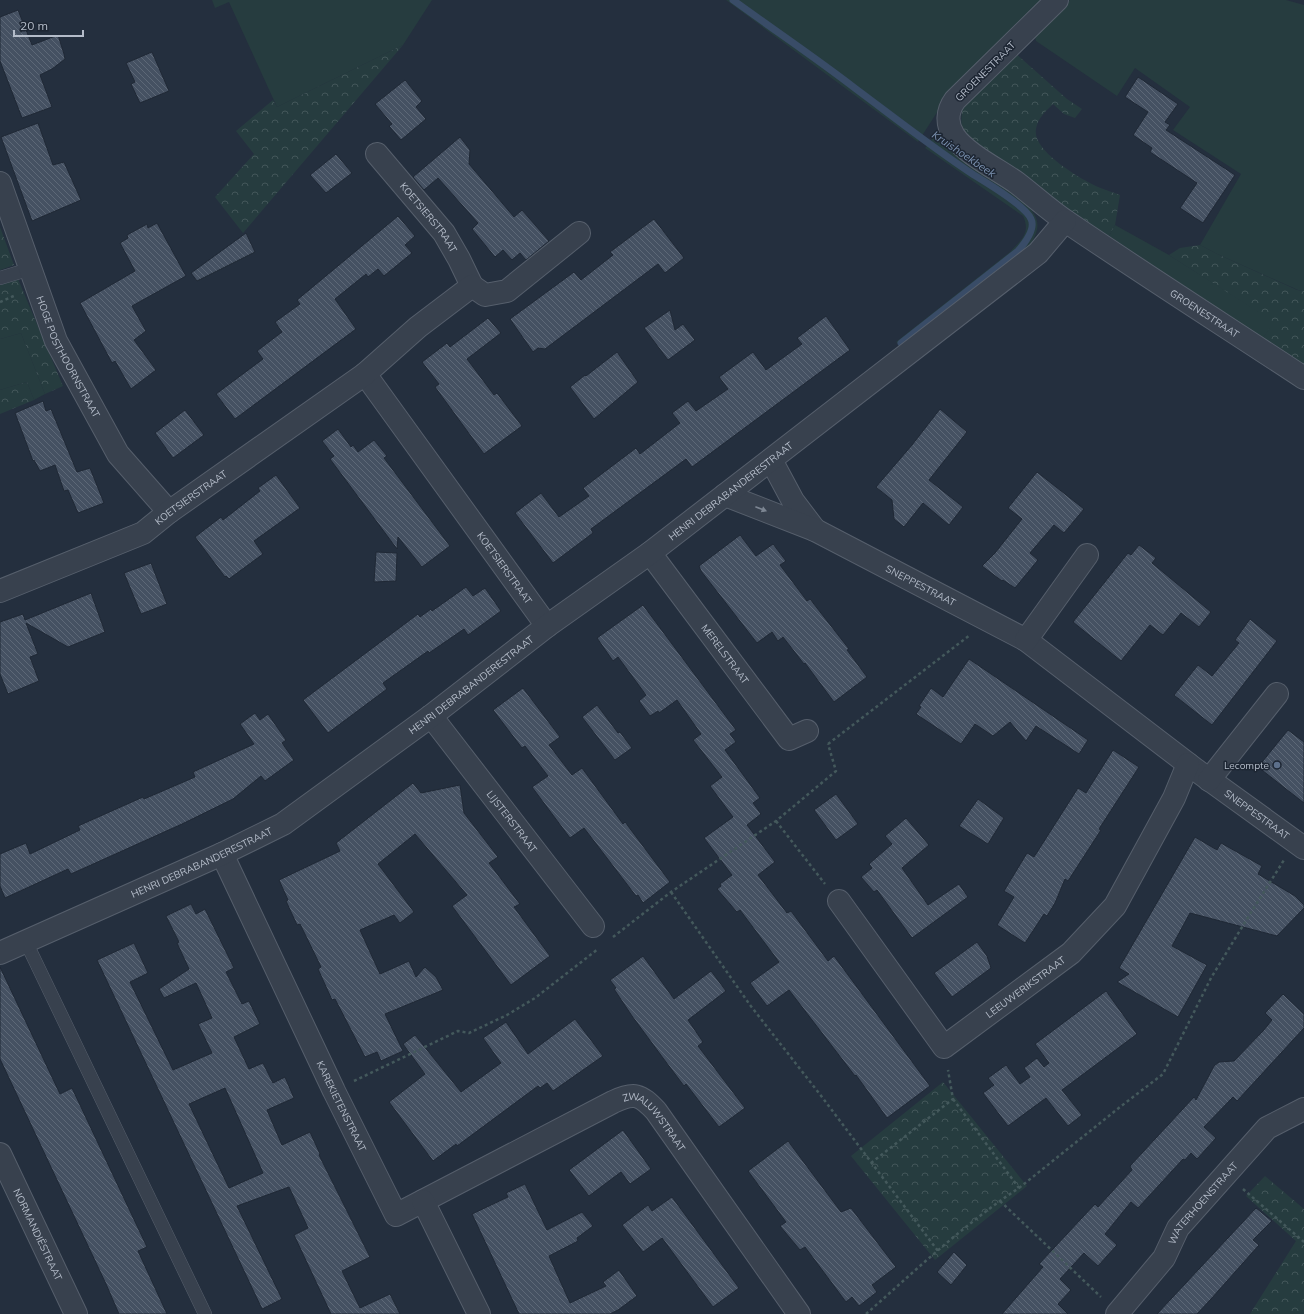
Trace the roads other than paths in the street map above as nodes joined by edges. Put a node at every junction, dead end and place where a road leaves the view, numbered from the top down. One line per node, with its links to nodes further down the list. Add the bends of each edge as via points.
1 (1057, 0): 4 (street, GROENESTRAAT, via 963,91 949,108 948,118 950,129 966,149)
2 (377, 154): 8 (street, KOETSIERSTRAAT, via 444,233)
3 (0, 183): 6 (street, HOGE POSTHOORNSTRAAT)
4 (1065, 221): 10 (street, GROENESTRAAT); 11 (street, HENRI DEBRABANDERESTRAAT, via 1038,253)
5 (579, 233): 8 (street, via 507,291 485,296)
6 (30, 269): 7 (lane); 13 (street, HOGE POSTHOORNSTRAAT, via 56,341 118,454)
7 (0, 278)
8 (472, 286): 9 (street, KOETSIERSTRAAT, via 418,327)
9 (365, 374): 13 (street, KOETSIERSTRAAT); 18 (street, KOETSIERSTRAAT)
10 (1304, 378)
11 (771, 460): 12 (street, HENRI DEBRABANDERESTRAAT); 14 (street, SNEPPESTRAAT, via 793,501)
12 (725, 495): 14 (street, SNEPPESTRAAT, one-way to 14); 15 (street, HENRI DEBRABANDERESTRAAT)
13 (169, 512): 17 (street, KOETSIERSTRAAT, via 143,533)
14 (815, 530): 19 (street, SNEPPESTRAAT)
15 (650, 552): 18 (street, HENRI DEBRABANDERESTRAAT); 22 (street, MERELSTRAAT, via 789,739)
16 (1087, 555): 19 (street)
17 (0, 591)
18 (547, 626): 21 (street, HENRI DEBRABANDERESTRAAT)
19 (1026, 640): 23 (street, SNEPPESTRAAT)
20 (1277, 694): 24 (street)
21 (431, 716): 26 (street, HENRI DEBRABANDERESTRAAT, via 283,824); 28 (street, LIJSTERSTRAAT)
22 (807, 731)
23 (1188, 764): 24 (street, SNEPPESTRAAT); 27 (street, LEEUWERIKSTRAAT, via 1174,798 1115,906 1071,953 944,1047)
24 (1209, 780): 25 (street, SNEPPESTRAAT)
25 (1300, 845)
26 (222, 854): 29 (street, HENRI DEBRABANDERESTRAAT); 33 (street, KAREKIETENSTRAAT, via 334,1091 396,1215)
27 (839, 901)
28 (593, 926)
29 (26, 942): 30 (street, HENRI DEBRABANDERESTRAAT); 36 (lane)
30 (0, 953)
31 (1304, 1110): 34 (street, WATERHOENSTRAAT, via 1267,1128 1178,1228 1164,1258)
32 (0, 1154): 35 (street, NORMANDIËSTRAAT)
33 (423, 1201): 37 (street); 38 (street, ZWALUWSTRAAT, via 613,1102 626,1096 638,1096 656,1111)
34 (1117, 1313)
35 (76, 1314)
36 (205, 1314)
37 (479, 1314)
38 (798, 1314)

